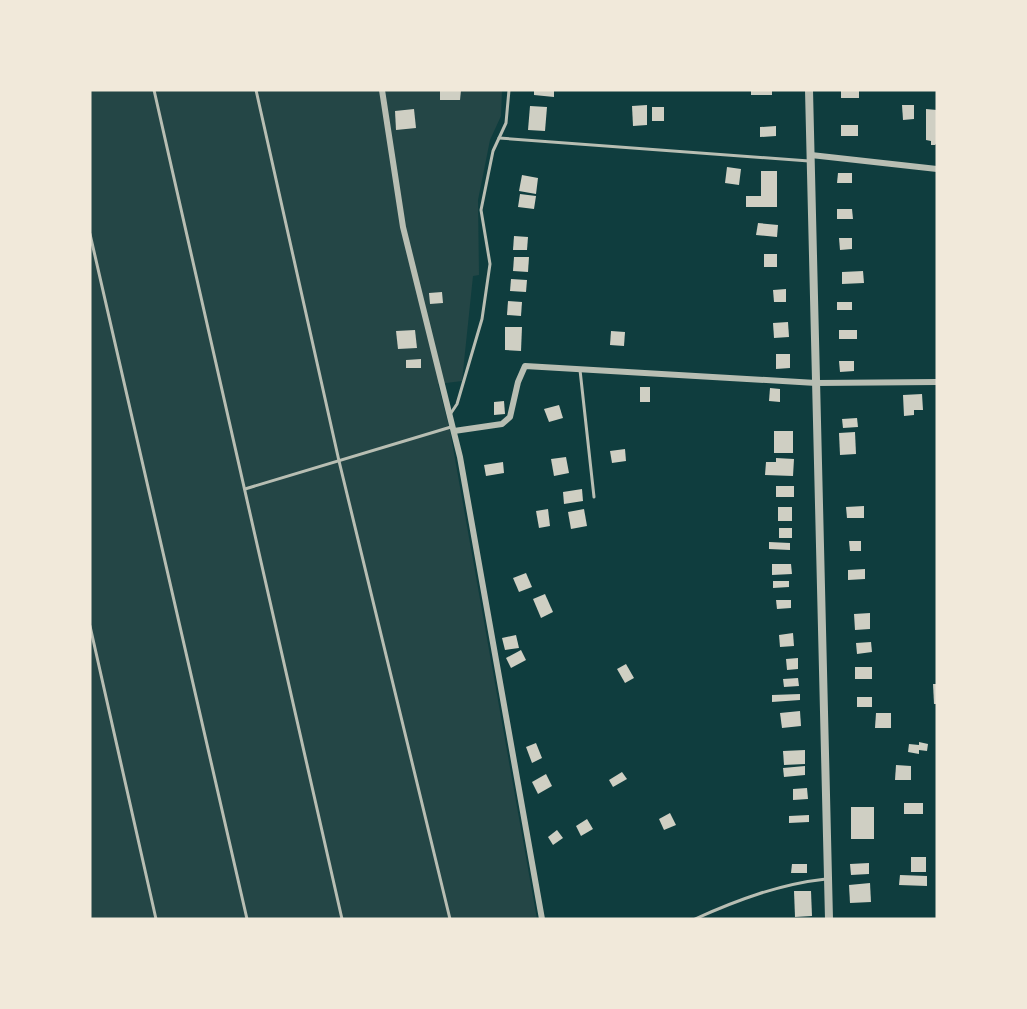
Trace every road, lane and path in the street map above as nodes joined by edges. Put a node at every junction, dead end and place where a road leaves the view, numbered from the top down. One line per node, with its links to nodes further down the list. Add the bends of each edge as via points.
1 (154, 90): 16 (lane)
2 (256, 90): 15 (lane)
3 (382, 90): 13 (street, via 403,227)
4 (509, 90): 6 (lane, via 506,123)
5 (809, 90): 7 (street)
6 (499, 138): 7 (lane); 13 (lane, via 481,210 490,264 482,319 457,404)
7 (811, 158): 8 (street); 12 (street)
8 (937, 169)
9 (90, 234): 21 (lane)
10 (580, 370): 12 (street); 14 (street, via 525,366 510,417 502,424); 17 (lane)
11 (937, 382): 12 (street)
12 (816, 383): 19 (street)
13 (450, 415): 14 (street)
14 (453, 429): 15 (lane); 24 (street)
15 (339, 461): 16 (lane); 23 (lane)
16 (244, 489): 22 (lane)
17 (594, 497)
18 (90, 626): 20 (lane)
19 (828, 879): 25 (lane, via 757,894); 26 (street)
20 (156, 919)
21 (247, 919)
22 (342, 919)
23 (450, 919)
24 (542, 919)
25 (695, 919)
26 (829, 919)

